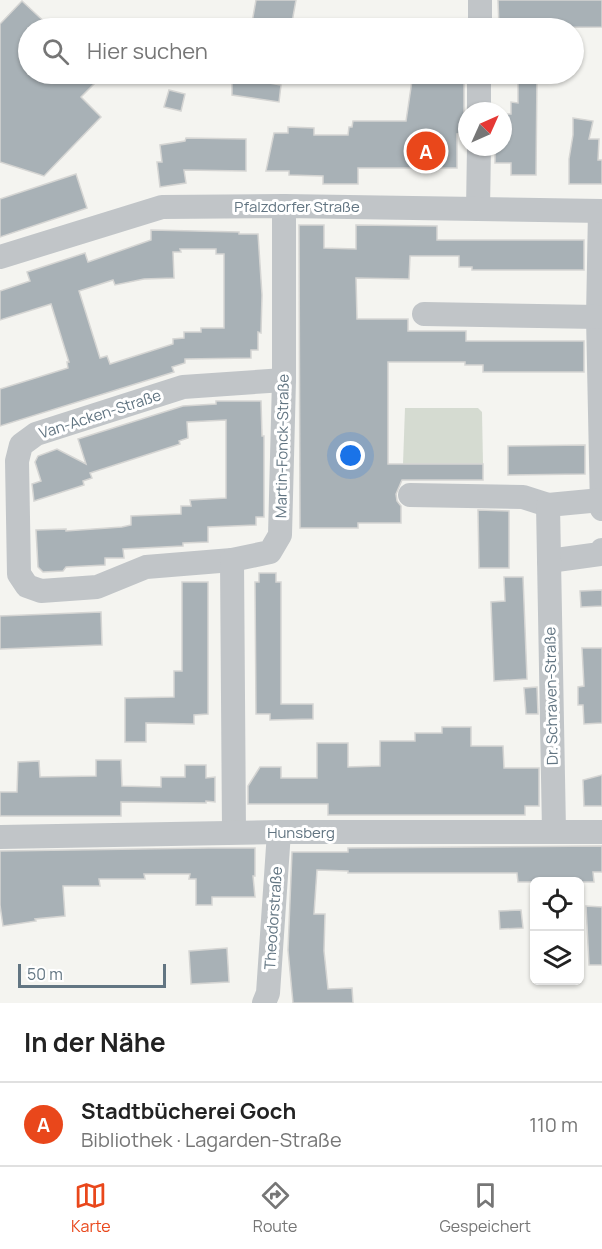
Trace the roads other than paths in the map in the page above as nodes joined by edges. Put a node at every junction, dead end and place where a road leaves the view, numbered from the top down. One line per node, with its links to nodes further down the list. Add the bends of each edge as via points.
1 (480, 0): 2 (street)
2 (480, 18)
3 (479, 84): 4 (street)
4 (479, 102)
5 (479, 156): 7 (street)
6 (284, 206): 7 (street, Pfalzdorfer Straße); 9 (street, Pfalzdorfer Straße, via 162,207); 12 (street, Martin-Fonck-Straße)
7 (478, 209): 8 (street, Pfalzdorfer Straße)
8 (601, 211): 11 (street)
9 (0, 257)
10 (424, 314): 11 (street)
11 (598, 317): 14 (street)
12 (284, 380): 18 (street, Martin-Fonck-Straße, via 280,536 270,552); 18 (street, Van-Acken-Straße, via 183,387 36,434 21,445 17,461 19,574 27,586 41,591 97,587 146,567)
13 (410, 495): 15 (street, via 523,496)
14 (601, 500): 15 (street); 16 (street)
15 (548, 505): 19 (street, Dr. Schraven-Straße)
16 (602, 509)
17 (602, 550): 19 (street, via 600,554)
18 (232, 560): 21 (street)
19 (549, 561): 20 (street, Dr. Schraven-Straße)
20 (554, 831): 22 (street, Hunsberg); 23 (street, Hunsberg)
21 (234, 832): 22 (street, Hunsberg); 24 (street, Hunsberg)
22 (279, 832): 25 (street, Theodorstraße, via 268,993)
23 (602, 832)
24 (0, 837)
25 (264, 1003)

